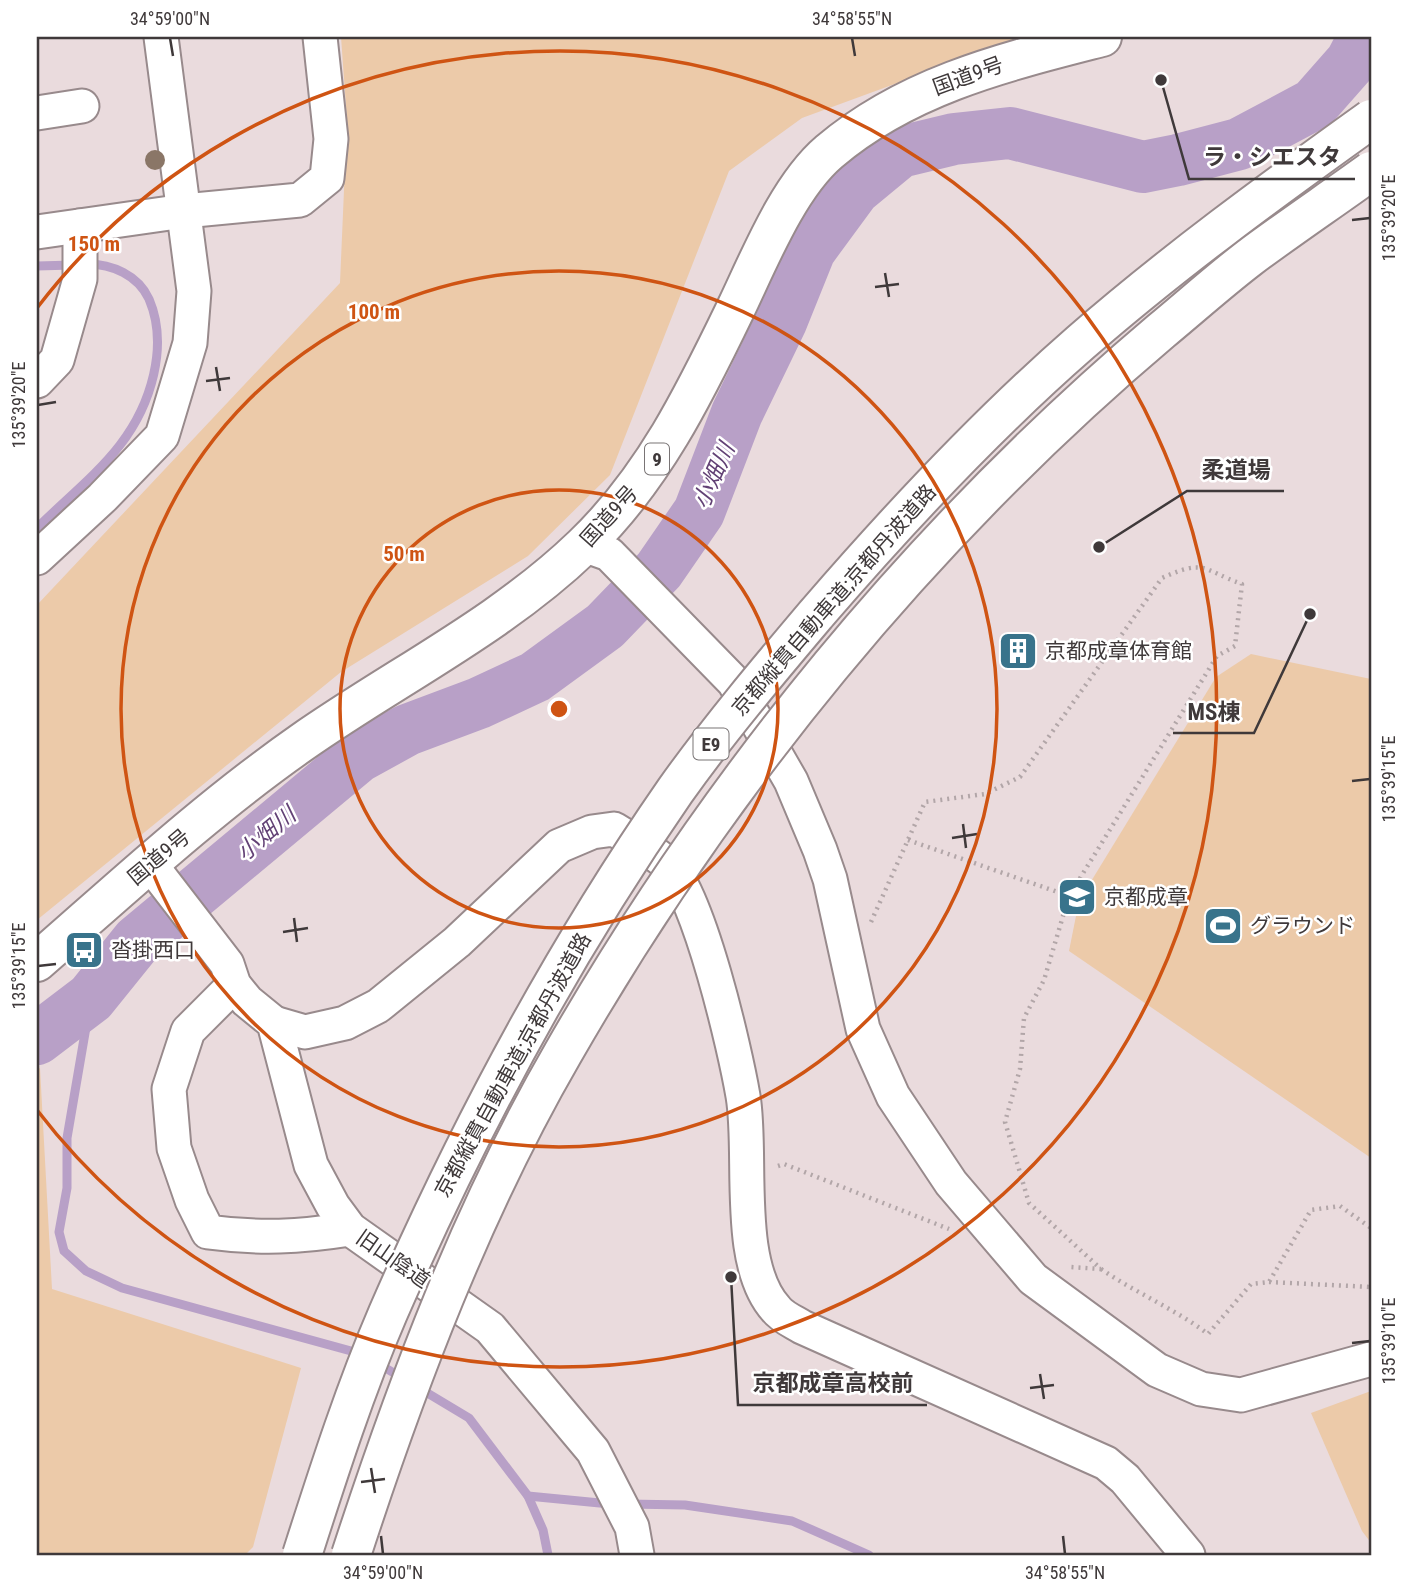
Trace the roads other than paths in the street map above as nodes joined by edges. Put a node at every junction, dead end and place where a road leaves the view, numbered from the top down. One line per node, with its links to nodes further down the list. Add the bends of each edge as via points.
1 (161, 37): 8 (street)
2 (320, 37): 8 (street, via 331,139 327,177 300,200)
3 (1102, 37): 12 (highway, 国道9号 / 9, via 946,82 867,123 825,155 779,216 691,402)
4 (82, 106): 5 (street)
5 (37, 113)
6 (1371, 119): 20 (highway, 京都縦貫自動車道;京都丹波道路 / E9, bridge, via 1224,225 1079,344 971,446 869,553 779,658 676,791 525,1035 452,1171 386,1317)
7 (1371, 171): 21 (highway, 京都縦貫自動車道;京都丹波道路 / E9, bridge, via 1247,259 1106,378 1002,476 885,602 708,822 561,1055 494,1187 429,1334)
8 (184, 211): 10 (street); 13 (street, via 194,291 190,343 162,436)
9 (37, 232): 10 (street)
10 (81, 252): 11 (street)
11 (44, 368)
12 (597, 550): 14 (highway, 国道9号 / 9, via 273,763); 19 (street, via 734,682 791,781 830,878 863,1029 893,1097 951,1183 1033,1279 1157,1370 1201,1389 1241,1395)
13 (37, 558)
14 (160, 876): 15 (highway, 国道9号 / 9); 16 (street, via 227,964)
15 (37, 962)
16 (234, 985): 17 (street); 18 (street, via 188,1031 169,1089 174,1148 192,1200 208,1232 256,1239)
17 (274, 1023): 18 (street, 旧山陰道, via 311,1165); 23 (street, via 305,1032 345,1023 377,1006 457,942 559,846 592,832 614,829 669,865 701,925 744,1097 754,1259 776,1310 802,1327 1106,1463 1125,1479)
18 (350, 1228): 22 (street, 旧山陰道, via 490,1328 593,1451 632,1527)
19 (1371, 1359)
20 (302, 1555)
21 (351, 1555)
22 (637, 1555)
23 (1188, 1555)

